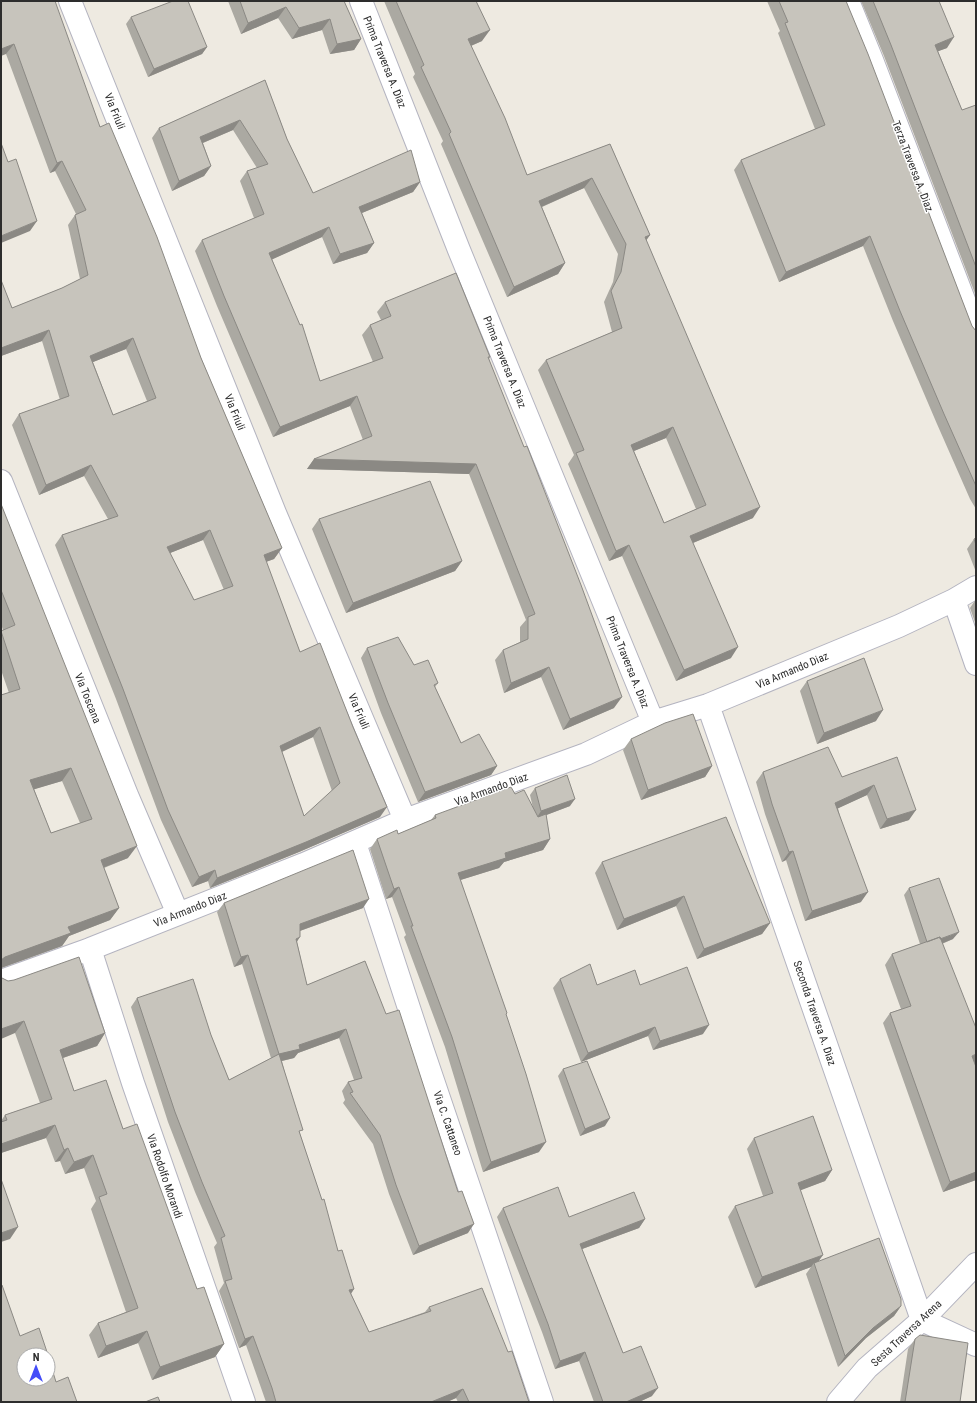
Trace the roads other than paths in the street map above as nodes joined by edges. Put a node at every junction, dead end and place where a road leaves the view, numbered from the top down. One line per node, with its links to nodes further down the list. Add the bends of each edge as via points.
1 (70, 1): 11 (street, Via Friuli, via 276,513)
2 (361, 1): 10 (street, Prima Traversa A. Diaz, via 459,250)
3 (848, 1): 4 (street, Terza Traversa A. Diaz)
4 (976, 331)
5 (1, 481): 13 (street, Via Toscana, via 127,795)
6 (976, 587): 7 (street, Via Armando Diaz)
7 (954, 600): 8 (street); 9 (street, Via Armando Diaz, via 899,626)
8 (976, 664)
9 (708, 705): 10 (street, Via Armando Diaz); 17 (street, Seconda Traversa A. Diaz)
10 (653, 722): 11 (street, Via Armando Diaz, via 586,754)
11 (405, 820): 12 (street, Via Armando Diaz)
12 (355, 843): 13 (street, Via Armando Diaz); 20 (street, Via C. Cattaneo)
13 (178, 914): 14 (street, Via Armando Diaz)
14 (90, 949): 15 (street, Via Armando Diaz); 19 (street, Via Rodolfo Morandi, via 133,1083)
15 (1, 981)
16 (976, 1264): 17 (street, Sesta Traversa Arena)
17 (922, 1320): 18 (street); 21 (street, Sesta Traversa Arena, via 868,1368)
18 (976, 1345)
19 (244, 1402)
20 (542, 1402)
21 (838, 1402)

